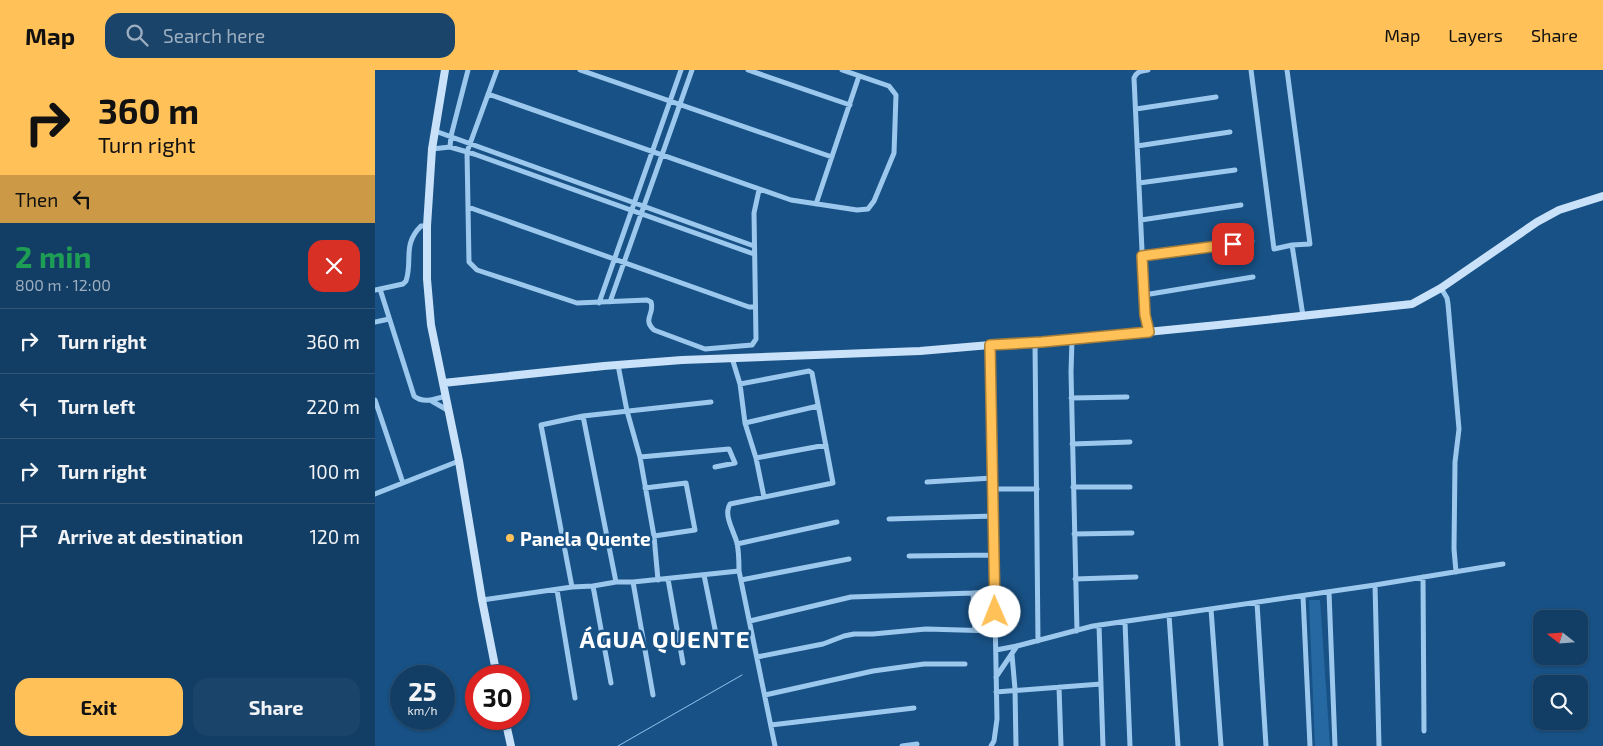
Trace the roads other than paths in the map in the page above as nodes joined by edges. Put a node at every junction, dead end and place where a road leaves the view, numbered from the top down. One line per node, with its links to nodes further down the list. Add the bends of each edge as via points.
1 (445, 70): 19 (street)
2 (467, 70): 21 (street)
3 (497, 70): 13 (street)
4 (580, 70): 15 (street)
5 (681, 70): 15 (street)
6 (692, 70): 16 (street)
7 (749, 70): 17 (street)
8 (842, 70): 12 (street)
9 (1148, 70): 18 (street, via 1135,74)
10 (1251, 70): 44 (street, via 1274,248)
11 (1287, 70): 44 (street, via 1310,244)
12 (859, 76): 17 (street); 35 (street, via 889,86 896,95 894,153 868,209)
13 (488, 94): 22 (street); 27 (street)
14 (1216, 98): 18 (street)
15 (670, 102): 16 (street); 27 (street)
16 (680, 105): 28 (street); 29 (street)
17 (850, 105): 29 (street)
18 (1136, 109): 23 (street)
19 (435, 131): 21 (street); 25 (street)
20 (1230, 132): 23 (street)
21 (451, 136): 22 (street); 24 (street)
22 (470, 145): 26 (street); 34 (street)
23 (1137, 146): 31 (street)
24 (450, 147): 25 (street); 26 (street)
25 (432, 149): 42 (street)
26 (467, 152): 38 (street); 39 (street)
27 (652, 152): 28 (street); 34 (street)
28 (662, 155): 32 (street); 37 (street)
29 (832, 157): 35 (street)
30 (1235, 170): 31 (street)
31 (1139, 183): 41 (street)
32 (759, 190): 35 (street); 45 (street)
33 (1603, 196): 51 (street, via 1559,210 1537,222)
34 (634, 203): 37 (street); 39 (street)
35 (816, 204)
36 (1241, 205): 41 (street)
37 (643, 206): 40 (street); 45 (street)
38 (468, 207): 48 (street); 55 (street, via 469,262 477,270 569,302)
39 (632, 210): 40 (street); 48 (street)
40 (642, 213): 46 (street); 49 (street)
41 (1141, 220): 47 (street)
42 (427, 226): 52 (street, via 421,226 411,238 407,281); 66 (street, via 431,325)
43 (1252, 241): 47 (street)
44 (1292, 245): 57 (street)
45 (754, 246): 46 (street)
46 (754, 254): 56 (street)
47 (1142, 256): 53 (street)
48 (614, 260): 49 (street); 55 (street)
49 (625, 263): 54 (street); 56 (street)
50 (1253, 277): 53 (street)
51 (1441, 288): 57 (street, via 1412,304); 108 (street, via 1448,304 1459,429 1455,462)
52 (377, 290): 58 (street)
53 (1144, 295): 60 (street)
54 (610, 302): 55 (street); 56 (street, via 647,300 652,306 649,326 705,349 752,345 755,339)
55 (599, 303)
56 (755, 307)
57 (1303, 316): 60 (street)
58 (389, 319): 59 (street); 72 (street, via 414,396 419,400)
59 (375, 322)
60 (1149, 332): 61 (street)
61 (1071, 340): 62 (street); 70 (street)
62 (1035, 343): 63 (street); 93 (street)
63 (990, 345): 64 (street); 86 (street)
64 (732, 358): 65 (street); 67 (street)
65 (618, 365): 66 (street); 76 (street)
66 (443, 383): 68 (street)
67 (741, 384): 74 (street, via 809,371); 78 (street)
68 (446, 396): 72 (street); 75 (street)
69 (1127, 397): 70 (street)
70 (1071, 398): 80 (street)
71 (375, 400): 88 (street)
72 (429, 400): 75 (street)
73 (711, 402): 76 (street)
74 (818, 406): 78 (street); 81 (street)
75 (449, 411): 84 (street)
76 (627, 411): 77 (street); 82 (street)
77 (583, 416): 116 (street); 120 (street, via 541,425)
78 (745, 423): 83 (street)
79 (1130, 442): 80 (street)
80 (1072, 444): 89 (street)
81 (826, 445): 83 (street); 95 (street, via 833,483)
82 (640, 457): 85 (street, via 729,449 735,463); 91 (street)
83 (756, 458): 95 (street)
84 (459, 461): 88 (street); 126 (street)
85 (715, 467)
86 (992, 478): 87 (street); 92 (street)
87 (927, 482)
88 (403, 483): 94 (street)
89 (1073, 487): 90 (street); 100 (street)
90 (1130, 487)
91 (645, 488): 101 (street); 101 (street, via 686,483 695,530)
92 (993, 489): 93 (street); 96 (street)
93 (1037, 489): 137 (street)
94 (375, 494)
95 (764, 497): 102 (street, via 728,507)
96 (994, 516): 97 (street); 104 (street)
97 (889, 519)
98 (837, 522): 102 (street)
99 (1132, 533): 100 (street)
100 (1074, 534): 113 (street)
101 (654, 536): 114 (street)
102 (737, 544): 107 (street)
103 (909, 556): 104 (street)
104 (993, 556): 122 (street)
105 (849, 559): 115 (street)
106 (1503, 564): 108 (street)
107 (739, 571): 109 (street); 115 (street)
108 (1455, 572): 111 (street)
109 (704, 575): 112 (street); 136 (street)
110 (1136, 577): 113 (street)
111 (1423, 577): 118 (street); 157 (street)
112 (668, 578): 114 (street); 142 (street)
113 (1075, 579): 135 (street)
114 (658, 580): 117 (street)
115 (741, 580): 130 (street)
116 (616, 582): 117 (street); 119 (street)
117 (633, 582): 151 (street)
118 (1375, 585): 123 (street); 172 (street)
119 (593, 586): 120 (street); 146 (street)
120 (572, 587): 121 (street)
121 (557, 590): 126 (street); 153 (street)
122 (994, 592): 124 (street); 134 (street)
123 (1329, 592): 125 (street); 171 (street)
124 (973, 593): 130 (street, via 851,597); 133 (street)
125 (1303, 596): 127 (street); 170 (street)
126 (482, 600): 144 (street)
127 (1257, 603): 128 (street); 169 (street)
128 (1211, 609): 129 (street); 168 (street)
129 (1169, 615): 131 (street); 167 (street)
130 (750, 621): 141 (street)
131 (1125, 622): 132 (street); 166 (street)
132 (1099, 625): 135 (street); 147 (street)
133 (975, 630): 134 (street); 141 (street, via 926,629 854,634 823,644)
134 (995, 631): 139 (street)
135 (1077, 631): 137 (street)
136 (717, 640)
137 (1038, 641): 138 (street)
138 (1017, 646): 139 (street); 140 (street)
139 (996, 650): 145 (street)
140 (1012, 655): 145 (street); 149 (street)
141 (757, 657): 152 (street)
142 (683, 663)
143 (965, 664): 152 (street, via 924,664 873,671)
144 (495, 665)
145 (996, 677): 150 (street)
146 (611, 683)
147 (1101, 684): 148 (street); 165 (street)
148 (1059, 687): 149 (street); 164 (street)
149 (1015, 689): 150 (street); 163 (street)
150 (996, 692): 162 (street, via 997,719)
151 (653, 695)
152 (765, 695): 155 (street)
153 (575, 698)
154 (914, 708): 155 (street)
155 (771, 726): 160 (street)
156 (507, 730): 159 (street)
157 (1425, 731)
158 (917, 744): 161 (street)
159 (511, 746)
160 (775, 746)
161 (902, 746)
162 (991, 746)
163 (1016, 746)
164 (1061, 746)
165 (1103, 746)
166 (1130, 746)
167 (1177, 746)
168 (1221, 746)
169 (1266, 746)
170 (1310, 746)
171 (1335, 746)
172 (1379, 746)

